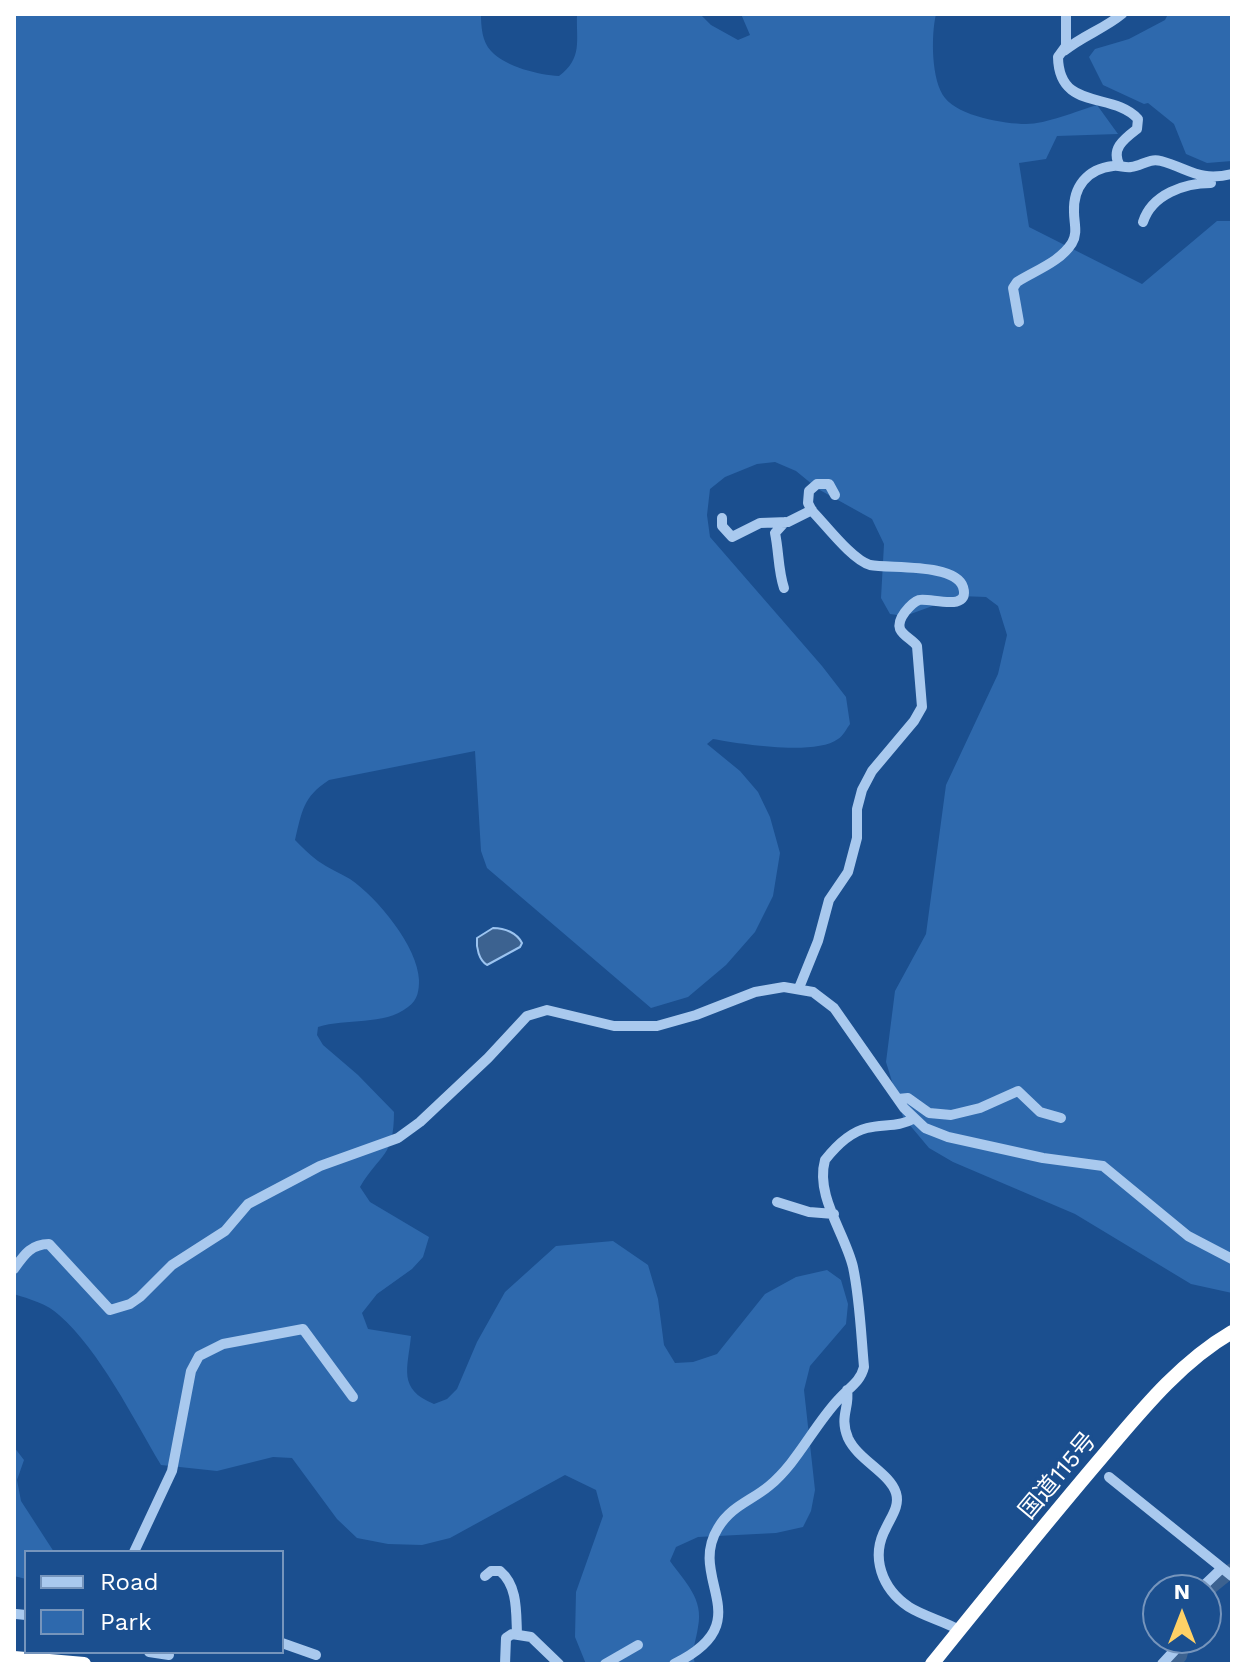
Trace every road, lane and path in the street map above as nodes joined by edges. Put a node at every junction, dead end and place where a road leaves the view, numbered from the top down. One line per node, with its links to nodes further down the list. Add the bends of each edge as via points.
1 (1066, 14): 3 (street, via 1066,46)
2 (1122, 14): 3 (street)
3 (1060, 55): 4 (street, via 1060,77 1071,90 1137,116 1139,126 1116,152)
4 (1120, 166): 5 (street, via 1160,161 1194,175); 7 (street, via 1084,177 1070,245 1013,288)
5 (1226, 175): 6 (street, via 1218,182 1170,192 1150,208)
6 (1143, 222)
7 (1019, 322)
8 (835, 495): 9 (street, via 829,484 813,486 808,498)
9 (812, 510): 11 (street); 13 (street, via 865,563 941,572 958,581 963,592 953,603 919,600 900,622 917,646 922,707 862,790 848,872 829,900)
10 (722, 518): 11 (street, via 732,537 760,523)
11 (785, 522): 12 (street, via 775,533)
12 (784, 588)
13 (799, 988): 14 (street, via 834,1008); 20 (street, via 764,990 657,1026 614,1026 547,1010 533,1013 406,1133 320,1166 248,1204 225,1231 118,1308 110,1310 49,1244 29,1250)
14 (898, 1099): 15 (street, via 908,1098 932,1114 955,1115 1018,1091 1040,1112); 16 (street)
15 (1061, 1118)
16 (913, 1119): 18 (street, via 863,1129 834,1149 825,1160 823,1175); 19 (street, via 948,1137 1103,1166 1188,1236)
17 (777, 1202): 18 (street)
18 (834, 1214): 22 (street, via 853,1265 864,1367)
19 (1232, 1259)
20 (14, 1269)
21 (1232, 1332): 30 (highway, 国道115号, via 1179,1370 1154,1397)
22 (847, 1390): 30 (street, via 843,1416 849,1440 896,1493 896,1509 879,1544 882,1575 910,1607); 40 (street, via 780,1476 735,1507 717,1530 709,1561 718,1596 716,1625 706,1643)
23 (353, 1397): 25 (street, via 303,1329 202,1353 191,1371 169,1480)
24 (1109, 1477): 26 (street)
25 (135, 1550)
26 (1221, 1569): 27 (street); 29 (street)
27 (1216, 1574)
28 (485, 1576): 31 (street, via 500,1571 509,1579)
29 (1232, 1576)
30 (959, 1630): 41 (highway, 国道115号)
31 (517, 1634): 37 (street, via 506,1638); 38 (street, via 531,1637)
32 (284, 1644): 34 (street)
33 (638, 1645): 39 (street)
34 (316, 1655)
35 (14, 1658): 36 (highway)
36 (84, 1664)
37 (505, 1664)
38 (559, 1664)
39 (605, 1664)
40 (674, 1664)
41 (932, 1664)

